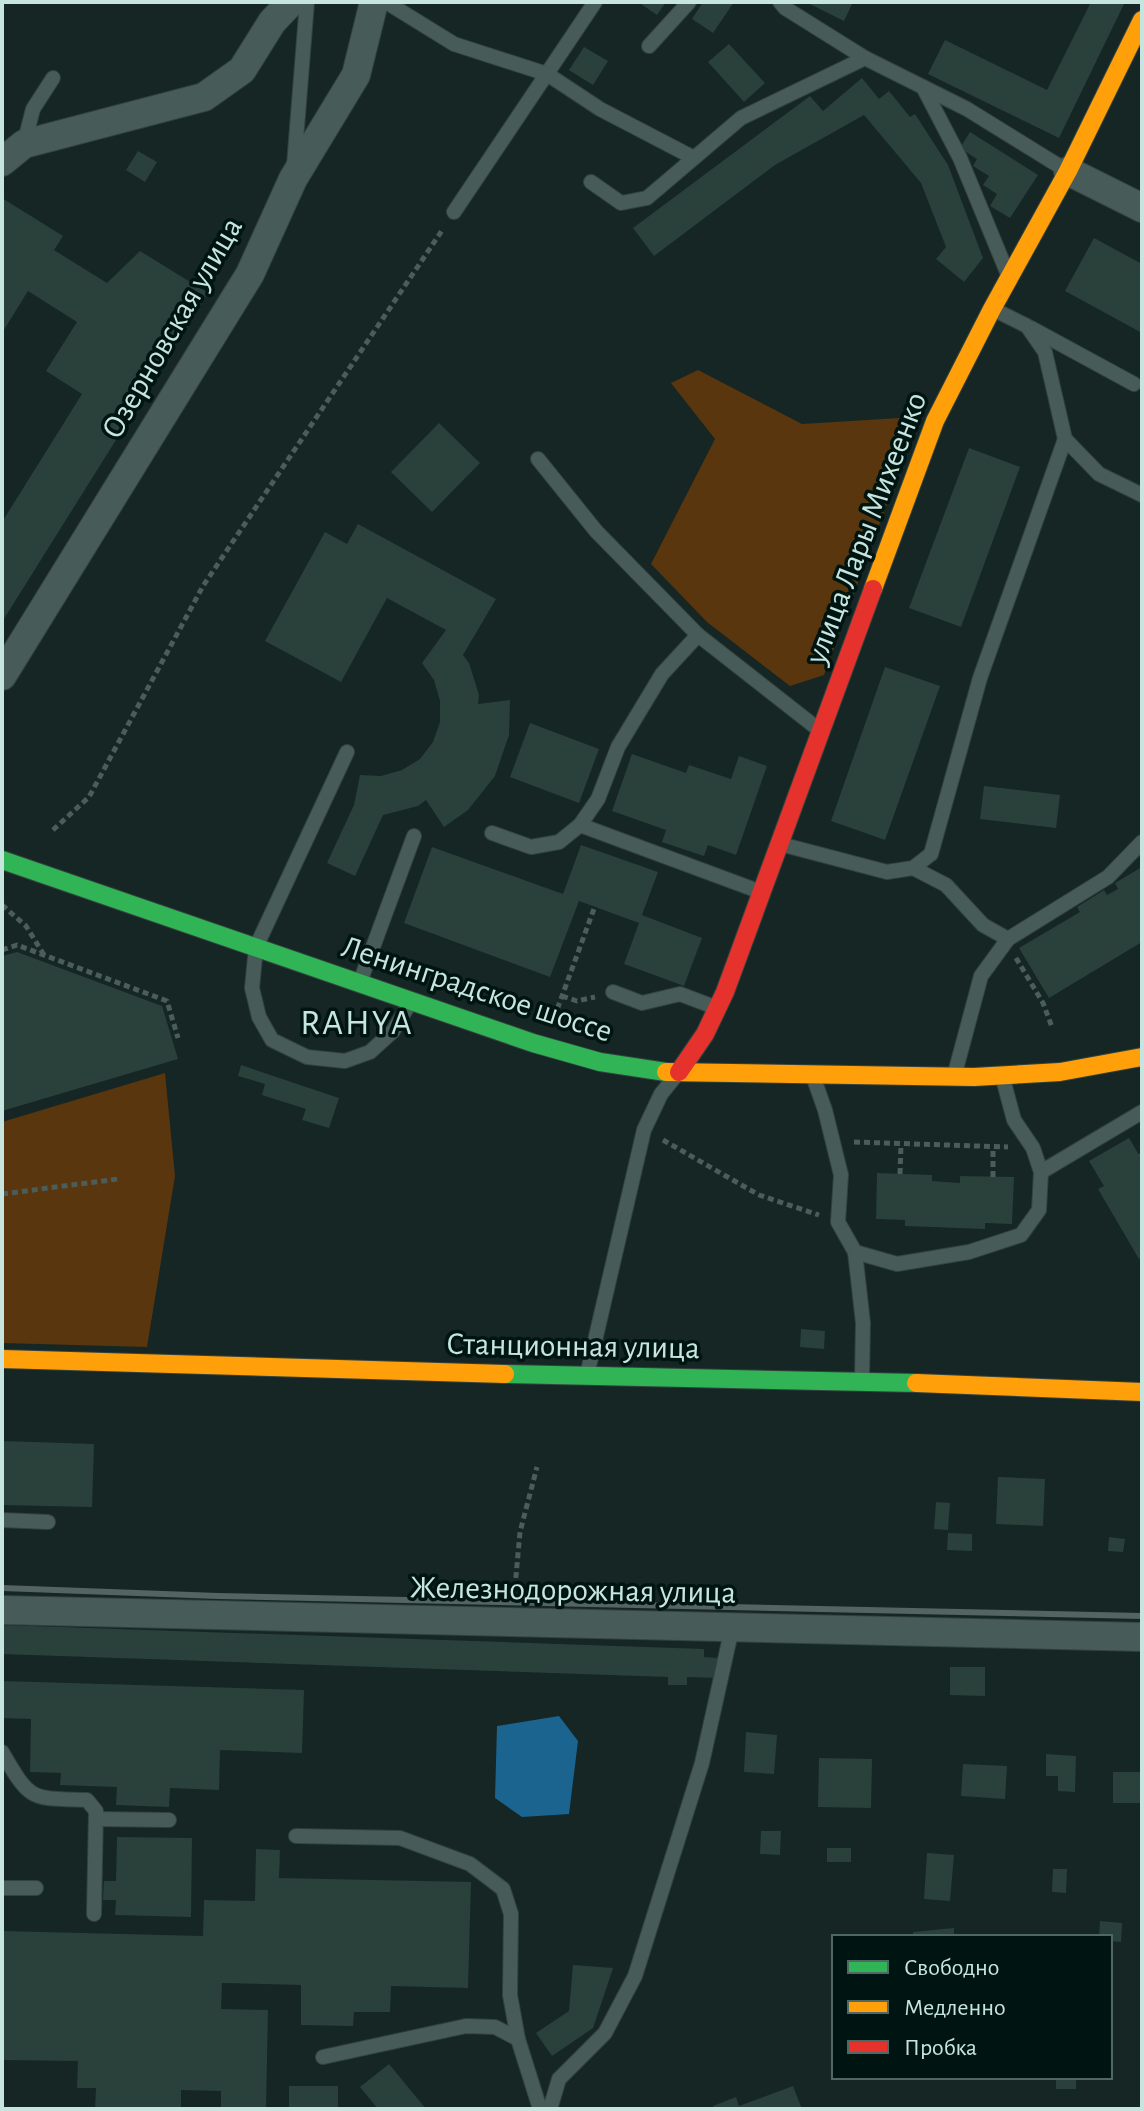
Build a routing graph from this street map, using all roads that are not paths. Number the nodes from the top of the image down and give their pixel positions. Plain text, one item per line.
1 (291, 2) edge
2 (307, 2) edge
3 (374, 2) edge
4 (386, 2) edge
5 (595, 2) edge
6 (689, 2) edge
7 (780, 2) edge
8 (1142, 20) edge
9 (649, 46) dead end
10 (865, 58) junction
11 (547, 74) junction
12 (53, 78) dead end
13 (923, 87) junction
14 (24, 144) junction
15 (694, 158) junction
16 (2, 162) edge
17 (1068, 171) junction
18 (293, 179) junction
19 (591, 182) dead end
20 (1142, 208) edge
21 (454, 212) road end
22 (1009, 278) junction
23 (992, 309) junction
24 (1027, 326) junction
25 (1134, 384) dead end
26 (1065, 439) junction
27 (538, 459) dead end
28 (1142, 495) edge
29 (698, 635) junction
30 (2, 676) edge
31 (821, 731) junction
32 (347, 752) dead end
33 (580, 825) junction
34 (492, 833) dead end
35 (414, 836) dead end
36 (1142, 842) edge
37 (780, 843) junction
38 (2, 860) edge
39 (913, 868) junction
40 (762, 892) junction
41 (1008, 939) junction
42 (256, 947) junction
43 (359, 984) junction
44 (613, 992) road end
45 (410, 1002) junction
46 (717, 1008) junction
47 (1142, 1057) edge
48 (679, 1072) junction
49 (813, 1074) junction
50 (1002, 1076) junction
51 (954, 1077) junction
52 (1142, 1112) edge
53 (1041, 1172) junction
54 (855, 1252) junction
55 (2, 1359) edge
56 (587, 1377) junction
57 (862, 1381) junction
58 (1142, 1392) edge
59 (2, 1520) edge
60 (48, 1522) dead end
61 (2, 1610) edge
62 (732, 1628) junction
63 (1142, 1637) edge
64 (2, 1752) edge
65 (96, 1819) junction
66 (169, 1820) dead end
67 (296, 1836) dead end
68 (2, 1888) edge
69 (36, 1888) dead end
70 (94, 1914) dead end
71 (518, 2039) junction
72 (323, 2057) dead end
73 (540, 2109) edge
74 (550, 2109) edge

1 - 14 street
2 - 18 lane
3 - 18 street, Озерновская улица
4 - 11 lane
5 - 11 lane
6 - 9 lane
7 - 10 lane
8 - 17 street, улица Лары Михеенко
10 - 13 lane
10 - 15 lane
11 - 15 lane
11 - 21 lane
12 - 14 lane
13 - 17 lane
13 - 22 lane
14 - 16 street
15 - 19 lane
17 - 20 street
17 - 22 street, улица Лары Михеенко
18 - 30 street, Озерновская улица
22 - 23 street, улица Лары Михеенко
23 - 24 lane
23 - 31 street, улица Лары Михеенко
24 - 25 lane
24 - 26 lane
26 - 28 lane
26 - 39 lane
27 - 29 lane
29 - 31 lane
29 - 33 lane
31 - 37 street, улица Лары Михеенко
32 - 42 lane
33 - 34 lane
33 - 40 lane
35 - 43 lane
36 - 41 lane
37 - 39 lane
37 - 40 street, улица Лары Михеенко
38 - 42 street, Ленинградское шоссе
39 - 41 lane
40 - 46 street, улица Лары Михеенко
41 - 51 lane
42 - 43 street, Ленинградское шоссе
42 - 45 lane
43 - 45 street, Ленинградское шоссе
44 - 46 lane
45 - 48 street, Ленинградское шоссе
46 - 48 street, улица Лары Михеенко
47 - 50 street, Ленинградское шоссе
48 - 49 street, Ленинградское шоссе
48 - 56 lane
49 - 51 street, Ленинградское шоссе
49 - 54 lane
50 - 51 street, Ленинградское шоссе
50 - 53 lane
52 - 53 lane
53 - 54 lane
54 - 57 lane
55 - 56 street, Станционная улица
56 - 57 street, Станционная улица
57 - 58 street, Станционная улица
59 - 60 lane
61 - 62 street, Железнодорожная улица
62 - 63 street, Железнодорожная улица
62 - 74 lane
64 - 65 lane
65 - 66 lane
65 - 70 lane
67 - 71 lane
68 - 69 lane
71 - 72 lane
71 - 73 lane

